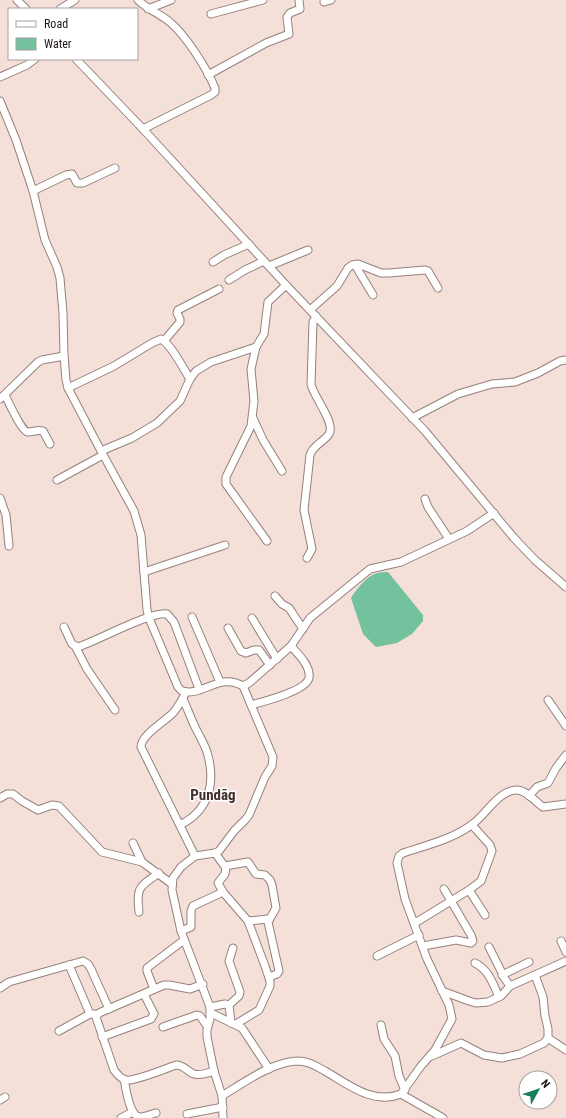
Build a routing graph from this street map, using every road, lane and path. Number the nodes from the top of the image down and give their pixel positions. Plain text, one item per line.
1 (17, 0) edge
2 (75, 0) edge
3 (138, 0) edge
4 (171, 0) edge
5 (263, 0) edge
6 (299, 0) edge
7 (236, 4) edge
8 (25, 8) edge
9 (62, 8) edge
10 (148, 9) junction
11 (211, 14) dead end
12 (34, 60) edge
13 (77, 60) edge
14 (219, 69) junction
15 (208, 75) junction
16 (0, 77) edge
17 (215, 90) junction
18 (0, 102) edge
19 (3, 116) edge
20 (143, 129) junction
21 (114, 168) dead end
22 (33, 191) junction
23 (249, 244) junction
24 (308, 250) dead end
25 (213, 262) dead end
26 (267, 264) junction
27 (355, 265) junction
28 (229, 280) dead end
29 (286, 285) junction
30 (438, 288) dead end
31 (218, 289) dead end
32 (373, 295) dead end
33 (310, 310) junction
34 (316, 316) junction
35 (164, 341) junction
36 (256, 347) junction
37 (64, 356) junction
38 (566, 360) edge
39 (190, 379) junction
40 (68, 388) junction
41 (3, 397) edge
42 (253, 418) junction
43 (412, 418) junction
44 (50, 444) dead end
45 (102, 453) junction
46 (282, 471) dead end
47 (57, 480) dead end
48 (0, 498) edge
49 (425, 500) dead end
50 (494, 513) junction
51 (449, 539) junction
52 (268, 541) dead end
53 (225, 545) dead end
54 (9, 546) dead end
55 (307, 558) dead end
56 (144, 572) junction
57 (566, 587) edge
58 (275, 596) dead end
59 (192, 617) dead end
60 (149, 618) junction
61 (252, 618) dead end
62 (64, 627) dead end
63 (228, 628) dead end
64 (303, 630) junction
65 (75, 646) junction
66 (292, 646) junction
67 (277, 659) junction
68 (270, 665) junction
69 (220, 682) junction
70 (242, 686) junction
71 (199, 689) junction
72 (185, 695) junction
73 (548, 700) dead end
74 (250, 706) junction
75 (115, 710) dead end
76 (566, 726) edge
77 (566, 755) edge
78 (529, 796) junction
79 (0, 798) edge
80 (566, 804) edge
81 (180, 825) junction
82 (472, 825) junction
83 (133, 843) dead end
84 (215, 853) junction
85 (195, 856) junction
86 (142, 862) junction
87 (225, 866) junction
88 (159, 873) junction
89 (172, 884) junction
90 (444, 888) dead end
91 (469, 890) junction
92 (223, 892) junction
93 (451, 901) junction
94 (139, 912) dead end
95 (485, 915) dead end
96 (268, 920) junction
97 (248, 921) junction
98 (415, 923) junction
99 (181, 931) junction
100 (419, 935) junction
101 (184, 940) junction
102 (561, 941) dead end
103 (423, 946) junction
104 (489, 947) dead end
105 (233, 948) dead end
106 (566, 952) edge
107 (377, 956) dead end
108 (566, 961) edge
109 (529, 962) dead end
110 (475, 963) dead end
111 (69, 965) junction
112 (502, 975) junction
113 (535, 975) junction
114 (269, 977) junction
115 (203, 984) junction
116 (510, 986) junction
117 (0, 988) edge
118 (154, 990) junction
119 (442, 991) junction
120 (144, 994) junction
121 (500, 997) junction
122 (229, 1004) junction
123 (109, 1009) junction
124 (211, 1010) junction
125 (93, 1015) junction
126 (234, 1024) junction
127 (381, 1025) dead end
128 (207, 1026) junction
129 (162, 1027) dead end
130 (59, 1031) dead end
131 (102, 1037) junction
132 (548, 1038) junction
133 (566, 1050) edge
134 (430, 1056) junction
135 (269, 1069) junction
136 (214, 1071) junction
137 (124, 1080) junction
138 (403, 1092) junction
139 (222, 1096) junction
140 (223, 1107) junction
141 (132, 1112) junction
142 (156, 1113) dead end
143 (187, 1114) dead end
144 (433, 1116) edge
145 (121, 1118) edge
146 (223, 1118) edge
147 (443, 1118) edge

1 - 8 street
2 - 9 street
3 - 10 street
4 - 10 street
5 - 7 street
6 - 14 street
7 - 11 street
10 - 15 street
12 - 16 street
13 - 20 street
14 - 15 street
14 - 17 street
15 - 17 street
17 - 20 street
18 - 19 street
19 - 22 street
20 - 23 street
21 - 22 street
22 - 37 street
23 - 25 street
23 - 26 street
24 - 26 street
26 - 28 street
26 - 29 street
27 - 30 street
27 - 32 street
27 - 33 street
29 - 33 street
29 - 36 street
31 - 35 street
33 - 34 street
34 - 43 street
34 - 55 street
35 - 39 street
35 - 40 street
36 - 39 street
36 - 42 street
37 - 40 street
37 - 41 street
38 - 43 street
39 - 45 street
40 - 45 street
41 - 44 street
42 - 46 street
42 - 52 street
43 - 50 street
45 - 47 street
45 - 56 street
48 - 54 street
49 - 51 street
50 - 51 street
50 - 57 street
51 - 64 street
53 - 56 street
56 - 60 street
58 - 64 street
59 - 69 street
60 - 65 street
60 - 71 street
60 - 72 street
61 - 67 street
62 - 65 street
63 - 68 street
64 - 66 street
65 - 75 street
66 - 67 street
66 - 74 street
67 - 68 street
68 - 70 street
69 - 70 street
69 - 71 street
70 - 74 street
71 - 72 street
72 - 81 street
72 - 81 street
73 - 76 street
74 - 84 street
77 - 78 street
78 - 80 street
78 - 82 street
79 - 86 street
81 - 85 street
82 - 91 street
82 - 98 street
83 - 86 street
84 - 85 street
84 - 87 street
85 - 89 street
86 - 88 street
87 - 92 street
87 - 96 street
88 - 89 street
88 - 94 street
89 - 99 street
90 - 93 street
91 - 93 street
91 - 95 street
92 - 97 street
92 - 99 street
93 - 98 street
93 - 103 street
96 - 97 street
96 - 114 street
97 - 114 street
98 - 100 street
99 - 101 street
100 - 103 street
100 - 107 street
101 - 115 street
101 - 118 street
102 - 106 street
103 - 119 street
104 - 112 street
105 - 122 street
108 - 113 street
109 - 112 street
110 - 121 street
111 - 117 street
111 - 123 street
111 - 125 street
112 - 116 street
113 - 116 street
113 - 132 street
114 - 126 street
115 - 118 street
115 - 124 street
116 - 121 street
118 - 120 street
119 - 121 street
119 - 134 street
120 - 123 street
120 - 131 street
122 - 124 street
122 - 126 street
123 - 125 street
124 - 126 street
124 - 128 street
125 - 130 street
125 - 131 street
126 - 135 street
127 - 138 street
128 - 129 street
128 - 136 street
131 - 137 street
132 - 133 street
132 - 134 street
134 - 138 street
135 - 138 street
135 - 139 street
136 - 137 street
136 - 139 street
137 - 141 street
138 - 144 street
139 - 140 street
140 - 143 street
140 - 146 street
141 - 142 street
141 - 145 street
144 - 147 street

